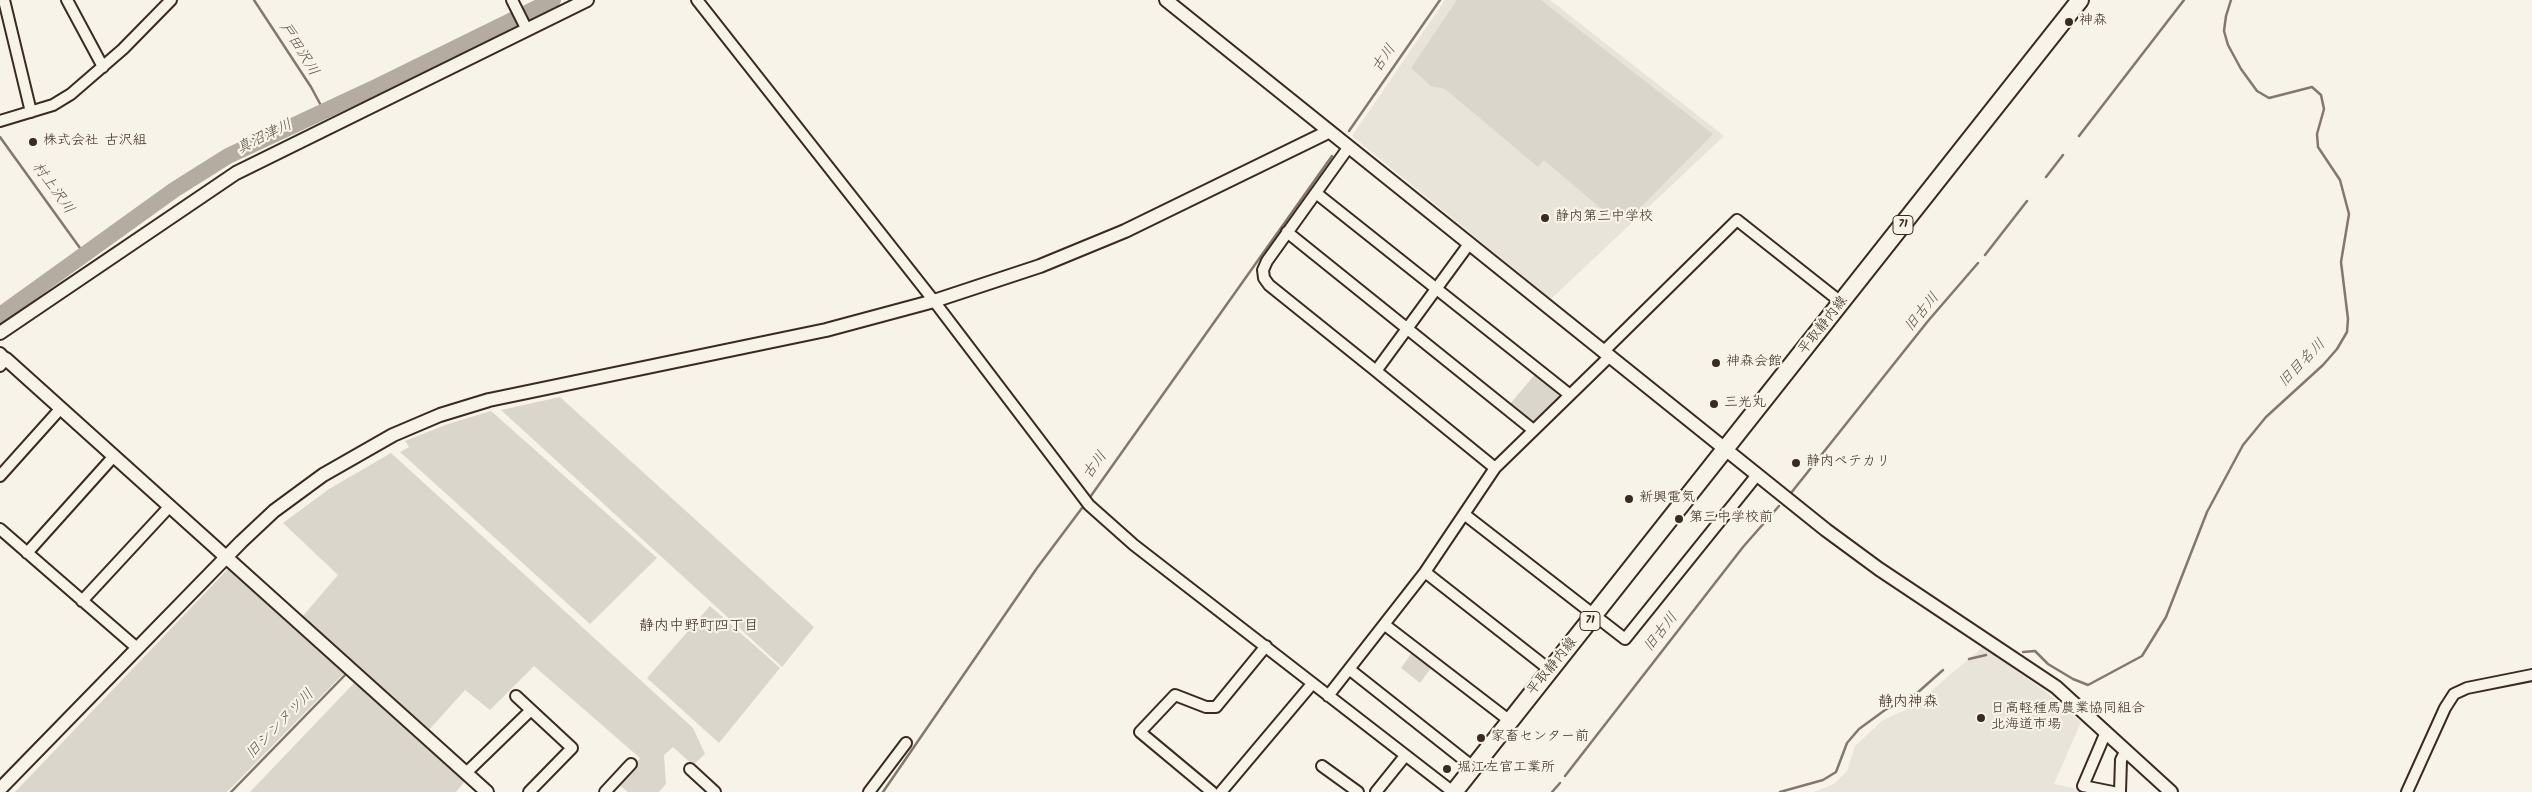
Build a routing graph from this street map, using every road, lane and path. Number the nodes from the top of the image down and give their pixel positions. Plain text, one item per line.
1 (4, 0) edge
2 (67, 0) edge
3 (171, 0) edge
4 (587, 0) edge
5 (698, 0) edge
6 (1166, 0) edge
7 (2080, 0) edge
8 (514, 4) edge
9 (525, 26) junction
10 (103, 67) junction
11 (31, 112) junction
12 (0, 120) edge
13 (1328, 132) junction
14 (1348, 148) junction
15 (1316, 192) junction
16 (1288, 232) junction
17 (1469, 244) junction
18 (1437, 289) junction
19 (934, 301) junction
20 (1842, 303) junction
21 (1407, 330) junction
22 (0, 333) edge
23 (1606, 355) junction
24 (2, 359) edge
25 (1376, 370) junction
26 (1570, 395) junction
27 (61, 408) junction
28 (1532, 430) junction
29 (1726, 450) junction
30 (114, 456) junction
31 (1495, 468) junction
32 (1757, 475) junction
33 (0, 476) edge
34 (170, 506) junction
35 (1464, 514) junction
36 (0, 529) edge
37 (27, 553) junction
38 (226, 556) junction
39 (1425, 572) junction
40 (82, 601) junction
41 (1594, 616) junction
42 (1384, 625) junction
43 (1266, 646) junction
44 (137, 648) junction
45 (1349, 670) junction
46 (1550, 670) junction
47 (2532, 675) edge
48 (1312, 684) junction
49 (516, 696) dead end
50 (1328, 696) junction
51 (531, 710) junction
52 (1510, 721) junction
53 (2106, 732) junction
54 (906, 743) dead end
55 (2126, 750) junction
56 (1405, 756) junction
57 (630, 764) dead end
58 (1322, 766) dead end
59 (1473, 767) junction
60 (690, 769) dead end
61 (466, 773) junction
62 (0, 789) edge
63 (487, 792) edge
64 (529, 792) edge
65 (605, 792) edge
66 (715, 792) edge
67 (869, 792) edge
68 (1212, 792) edge
69 (1221, 792) edge
70 (1358, 792) edge
71 (1376, 792) edge
72 (1453, 792) edge
73 (2113, 792) edge
74 (2120, 792) edge
75 (2171, 792) edge
76 (2407, 792) edge

1 - 11 street
2 - 10 street
3 - 10 street
4 - 9 street
5 - 19 street
6 - 13 street
7 - 20 main road, 平取静内線 / 71
8 - 9 street
9 - 22 street
10 - 11 street
11 - 12 street
13 - 14 street
13 - 19 street
14 - 15 street
14 - 17 street
15 - 16 street
15 - 18 street
16 - 21 street
16 - 25 street
17 - 18 street
17 - 23 street
18 - 21 street
18 - 26 street
19 - 38 street
19 - 43 street
20 - 23 street
20 - 29 main road, 平取静内線 / 71
21 - 25 street
21 - 28 street
23 - 26 street
23 - 29 street
24 - 27 street
25 - 31 street
26 - 28 street
27 - 30 street
27 - 33 street
28 - 31 street
29 - 32 street
29 - 41 main road, 平取静内線 / 71
30 - 34 street
30 - 37 street
31 - 35 street
32 - 41 street
32 - 53 street
34 - 38 street
34 - 40 street
35 - 39 street
35 - 41 street
36 - 37 street
37 - 40 street
38 - 44 street
38 - 61 street
39 - 42 street
39 - 46 street
40 - 44 street
41 - 46 main road, 平取静内線 / 71
42 - 45 street
42 - 52 street
43 - 48 street
43 - 68 street
44 - 62 street
45 - 50 street
45 - 59 street
46 - 52 main road, 平取静内線 / 71
47 - 76 street
48 - 50 street
48 - 69 street
49 - 51 street
50 - 56 street
51 - 61 street
51 - 64 street
52 - 59 main road, 平取静内線 / 71
53 - 55 street
53 - 73 street
54 - 67 street
55 - 74 street
55 - 75 street
56 - 71 street
56 - 72 street
57 - 65 street
58 - 70 street
59 - 72 main road, 平取静内線 / 71
60 - 66 street
61 - 63 street

